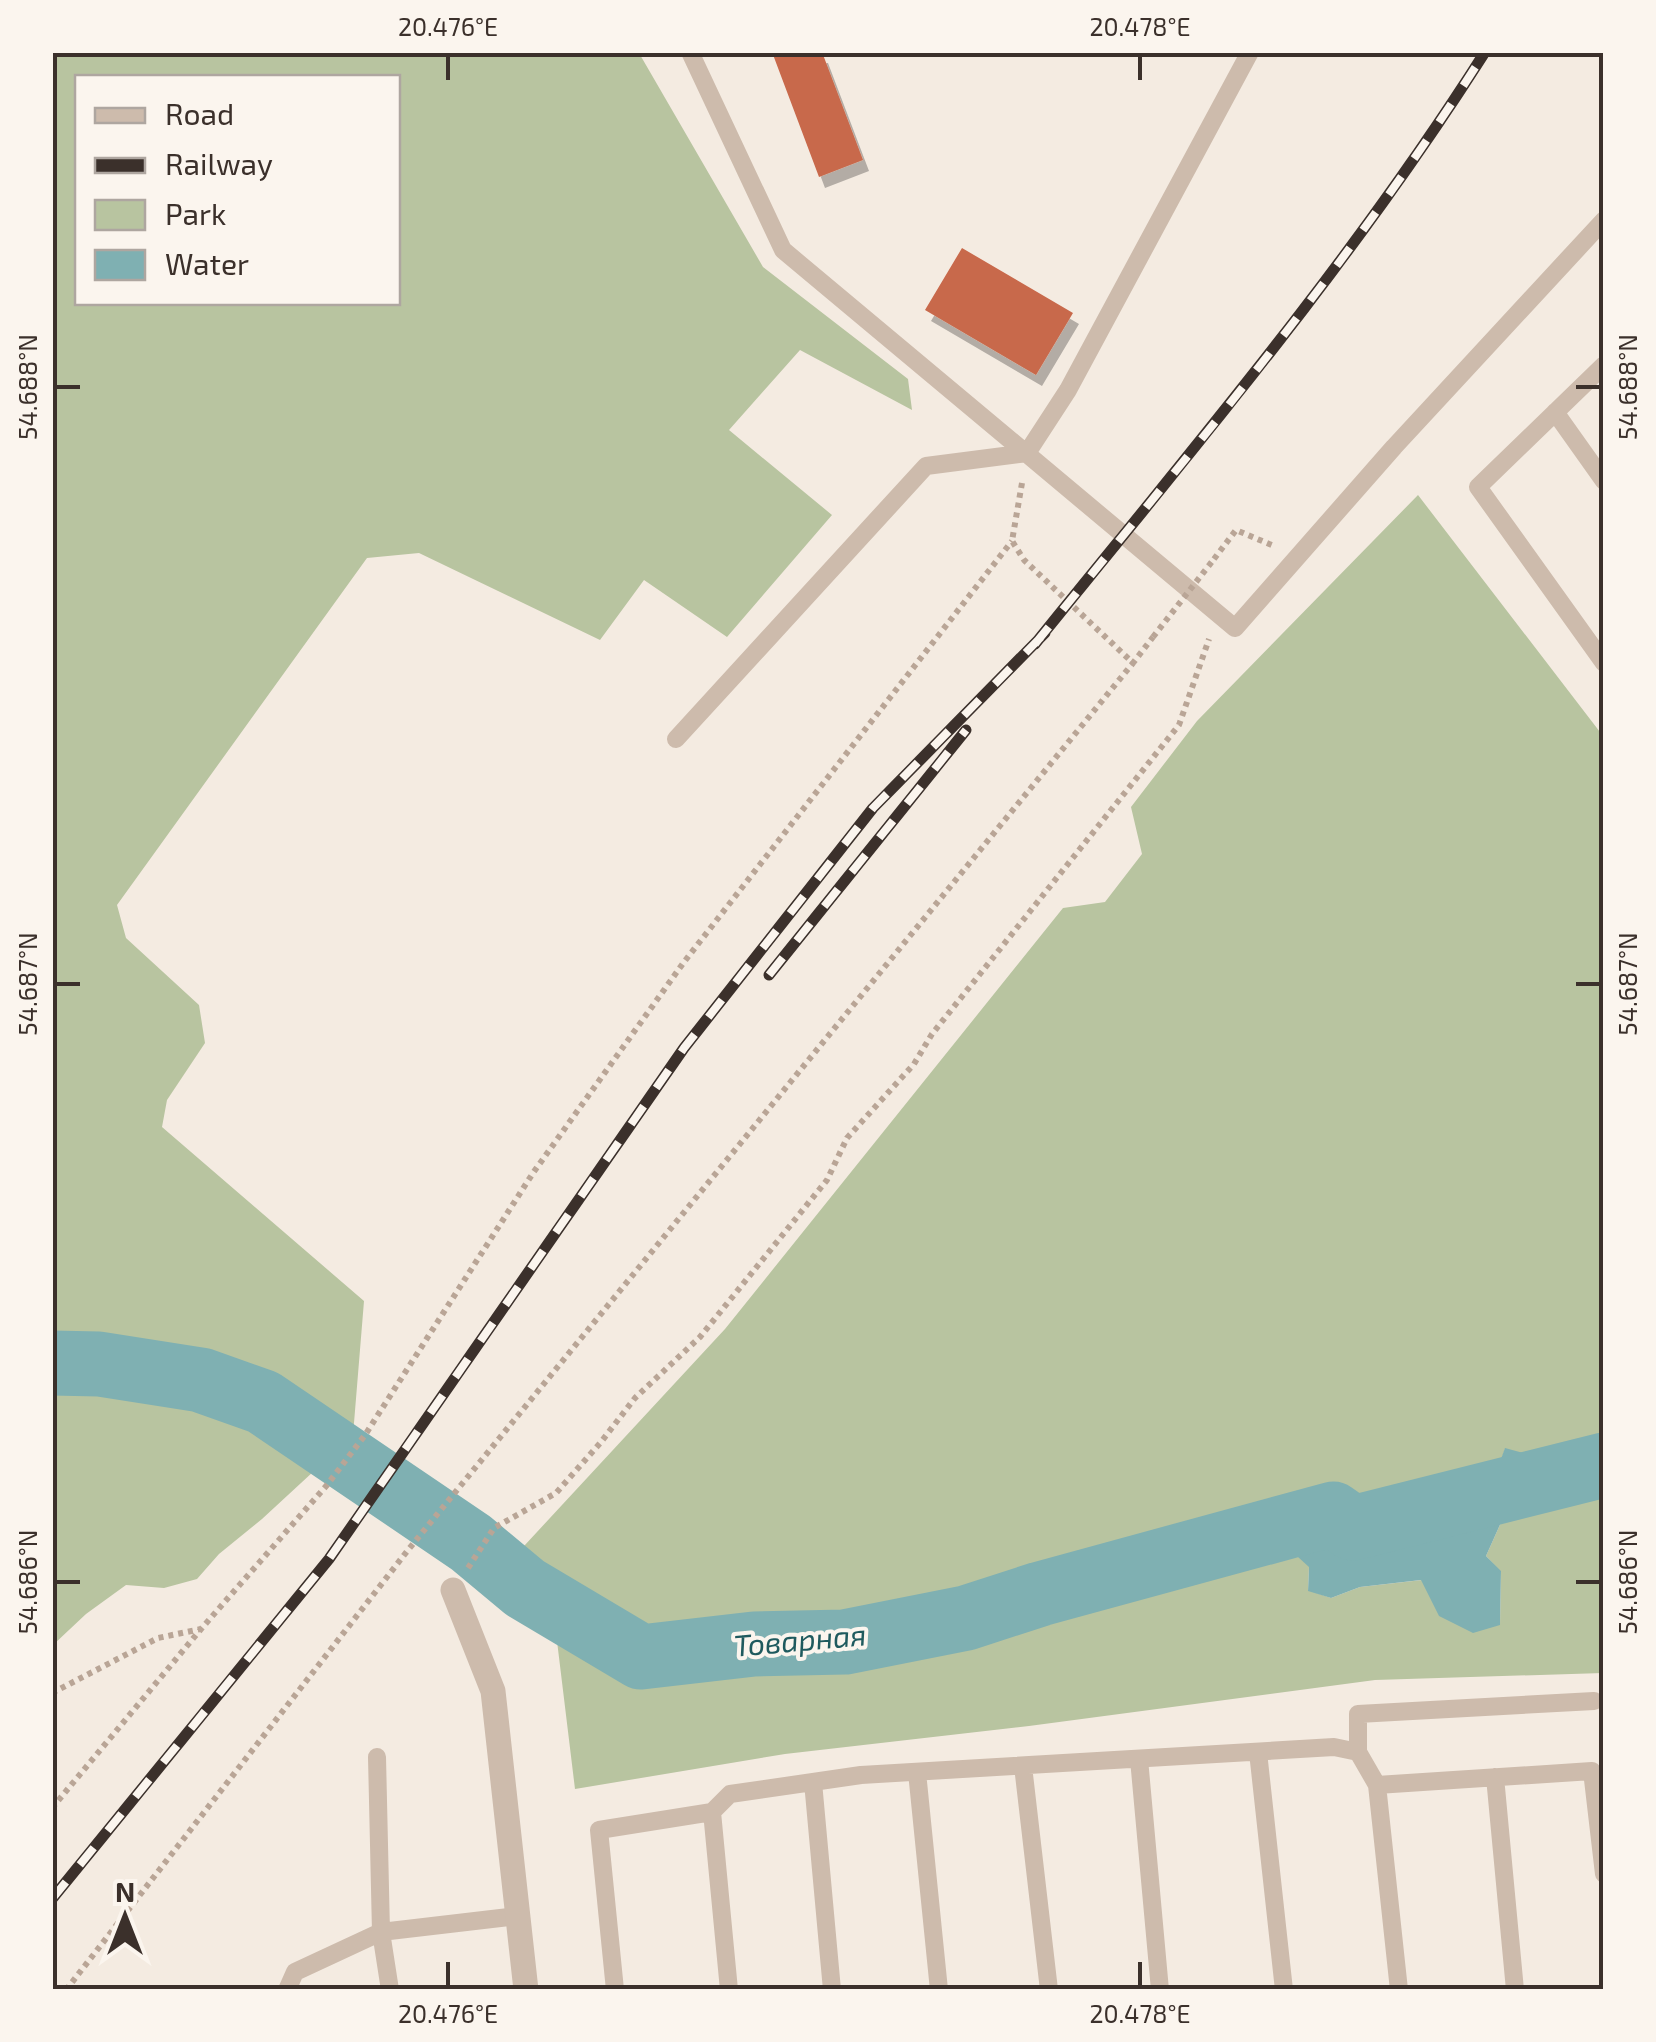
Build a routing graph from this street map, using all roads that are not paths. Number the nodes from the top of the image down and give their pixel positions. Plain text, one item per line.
1 (690, 52) edge
2 (1250, 52) edge
3 (1604, 220) edge
4 (1604, 364) edge
5 (1555, 412) junction
6 (1028, 453) junction
7 (1604, 481) edge
8 (1604, 663) edge
9 (676, 740) dead end
10 (460, 1580) road end
11 (1594, 1701) dead end
12 (1258, 1752) junction
13 (1358, 1752) junction
14 (377, 1757) dead end
15 (1138, 1759) junction
16 (1022, 1766) junction
17 (917, 1772) junction
18 (1495, 1778) junction
19 (812, 1782) junction
20 (1377, 1785) junction
21 (712, 1812) junction
22 (1604, 1874) edge
23 (518, 1916) junction
24 (381, 1932) junction
25 (288, 1990) edge
26 (390, 1990) edge
27 (526, 1990) edge
28 (615, 1990) edge
29 (729, 1990) edge
30 (832, 1990) edge
31 (939, 1990) edge
32 (1048, 1990) edge
33 (1160, 1990) edge
34 (1284, 1990) edge
35 (1399, 1990) edge
36 (1515, 1990) edge

1 - 6 lane
2 - 6 lane
3 - 6 lane
4 - 5 lane
5 - 7 lane
5 - 8 lane
6 - 9 lane
10 - 23 street
11 - 13 lane
12 - 13 lane
12 - 15 lane
12 - 34 lane
13 - 20 lane
14 - 24 lane
15 - 16 lane
15 - 33 lane
16 - 17 lane
16 - 32 lane
17 - 19 lane
17 - 31 lane
18 - 20 lane
18 - 22 lane
18 - 36 lane
19 - 21 lane
19 - 30 lane
20 - 35 lane
21 - 28 lane
21 - 29 lane
23 - 24 lane
23 - 27 street
24 - 25 lane
24 - 26 lane

